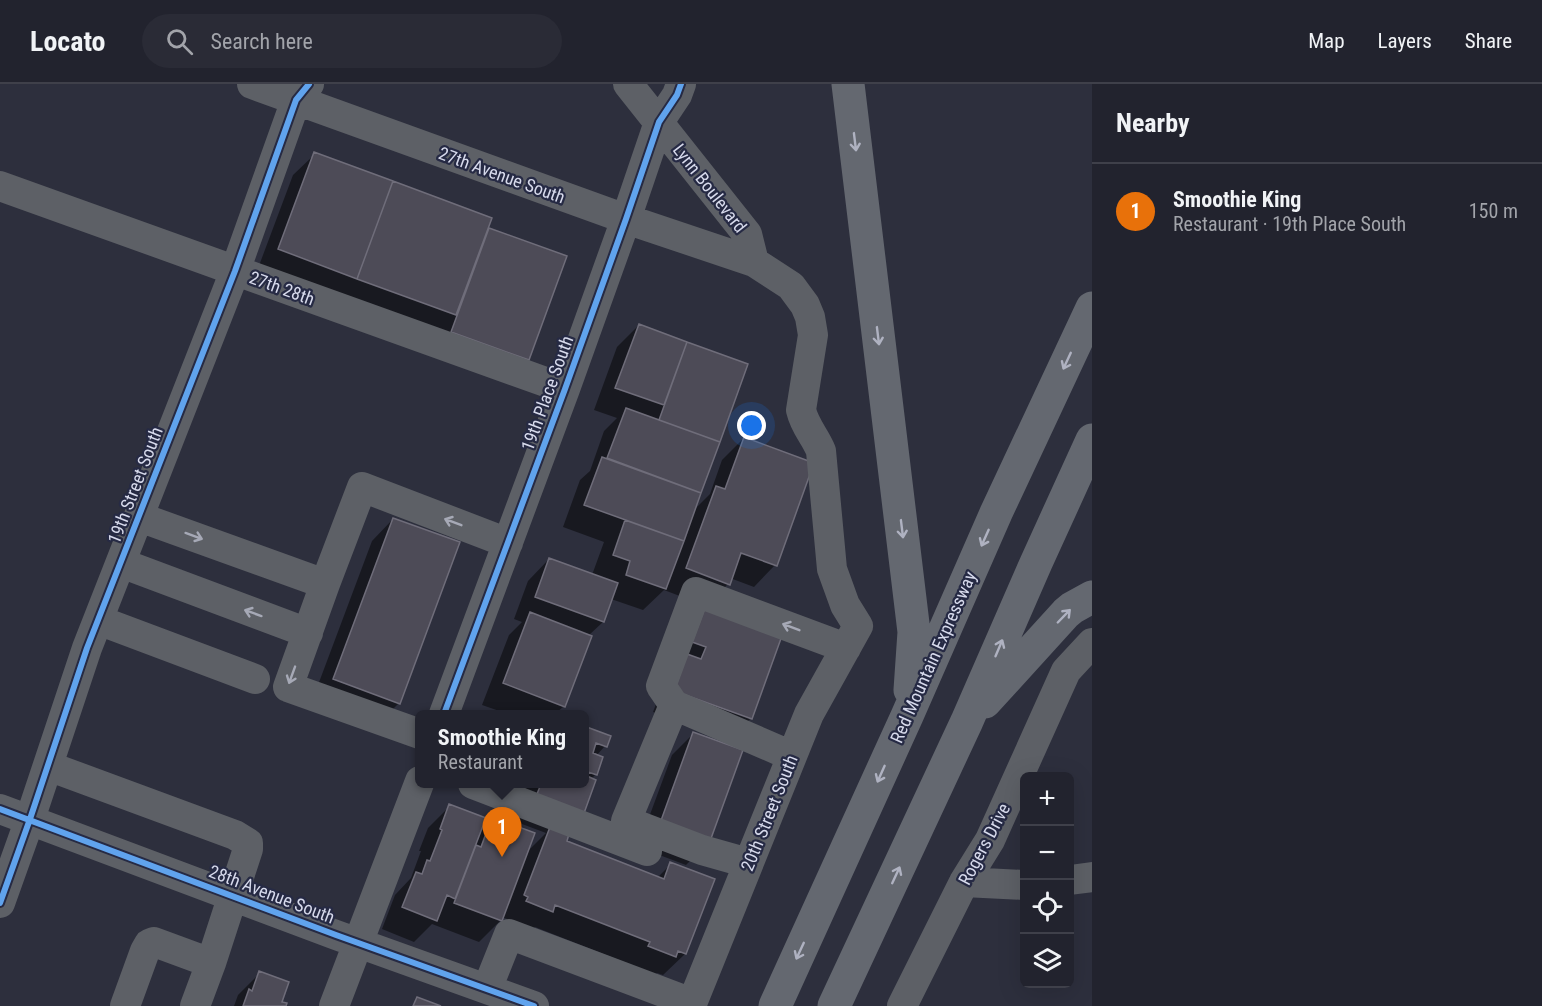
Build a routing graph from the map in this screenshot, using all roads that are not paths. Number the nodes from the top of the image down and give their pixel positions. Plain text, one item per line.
1 (252, 84) edge
2 (628, 84) edge
3 (681, 84) edge
4 (848, 84) edge
5 (303, 92) edge
6 (659, 122) junction
7 (0, 186) edge
8 (626, 219) junction
9 (754, 262) junction
10 (235, 270) junction
11 (1092, 308) edge
12 (565, 389) junction
13 (1092, 440) edge
14 (139, 517) junction
15 (507, 543) junction
16 (121, 564) junction
17 (325, 584) junction
18 (1092, 597) edge
19 (98, 620) junction
20 (308, 633) junction
21 (852, 637) junction
22 (1089, 651) edge
23 (255, 679) dead end
24 (674, 705) junction
25 (445, 710) edge
26 (908, 716) junction
27 (968, 721) junction
28 (415, 732) edge
29 (792, 756) junction
30 (48, 766) junction
31 (417, 788) edge
32 (486, 788) edge
33 (0, 809) edge
34 (30, 819) junction
35 (647, 851) dead end
36 (748, 863) junction
37 (1092, 877) edge
38 (1074, 879) edge
39 (964, 882) junction
40 (1020, 885) edge
41 (233, 896) junction
42 (0, 903) edge
43 (358, 942) junction
44 (211, 963) junction
45 (487, 989) junction
46 (691, 1004) edge
47 (125, 1006) edge
48 (195, 1006) edge
49 (334, 1006) edge
50 (534, 1006) edge
51 (775, 1006) edge
52 (834, 1006) edge
53 (902, 1006) edge

1 - 5 street, 27th Avenue South
2 - 6 street, Lynn Boulevard
3 - 6 street, 19th Place South
4 -> 26 highway
5 - 8 street, 27th Avenue South
5 - 10 street, 19th Street South
6 - 8 street, 19th Place South
6 - 9 street, Lynn Boulevard
7 - 10 street, 27th 28th
8 - 9 street, 27th Avenue South
8 - 12 street, 19th Place South
9 - 21 street
10 - 12 street, 27th 28th
10 - 14 street, 19th Street South
11 -> 26 highway, Red Mountain Expressway
12 - 15 street, 19th Place South
27 -> 13 highway
14 - 16 street, 19th Street South
14 -> 17 street
15 -> 17 street
15 - 25 street, 19th Place South
16 - 19 street, 19th Street South
20 -> 16 street
17 - 20 street
27 -> 18 highway
19 - 23 street
19 - 30 street, 19th Street South
20 -> 28 street
21 -> 24 street
21 - 29 street, 20th Street South
22 - 39 street, Rogers Drive
24 - 29 street
24 - 36 street
26 -> 51 highway, Red Mountain Expressway
52 -> 27 highway
29 - 36 street, 20th Street South
30 - 34 street, 19th Street South
30 - 41 street
31 - 43 street
32 - 35 street
33 - 34 street, 28th Avenue South
34 - 41 street, 28th Avenue South
34 - 42 street, 19th Street South
36 - 46 street, 20th Street South
37 - 38 street
39 - 40 street
39 - 53 street, Rogers Drive
41 - 43 street, 28th Avenue South
41 - 44 street
43 - 45 street, 28th Avenue South
43 - 49 street
44 - 47 street
44 - 48 street
45 - 46 street
45 - 50 street, 28th Avenue South

